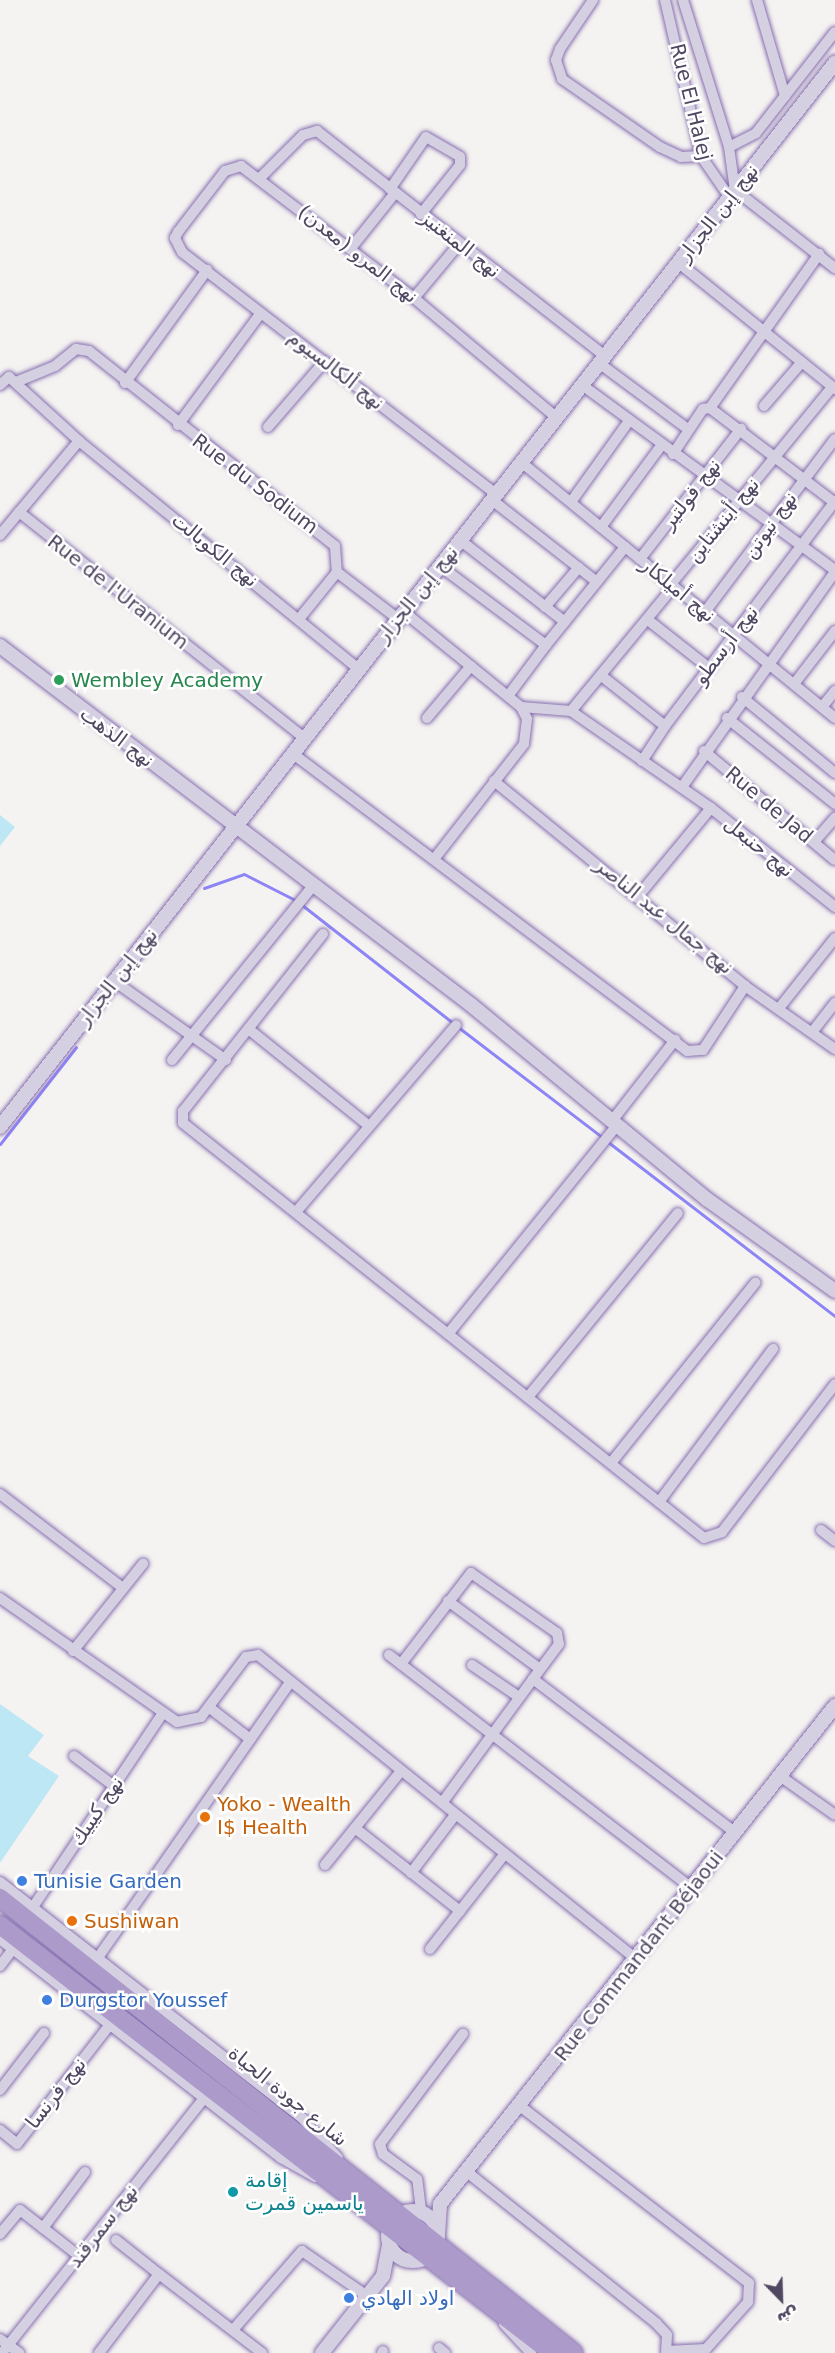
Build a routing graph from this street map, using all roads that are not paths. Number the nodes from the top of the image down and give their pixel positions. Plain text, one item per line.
1 (593, 0) edge
2 (665, 0) edge
3 (683, 0) edge
4 (757, 0) edge
5 (835, 32) edge
6 (833, 70) edge
7 (785, 96) junction
8 (729, 147) junction
9 (701, 156) junction
10 (261, 177) junction
11 (392, 191) junction
12 (732, 194) junction
13 (421, 214) junction
14 (459, 244) junction
15 (177, 246) joint
16 (351, 248) junction
17 (819, 254) junction
18 (679, 263) junction
19 (835, 268) edge
20 (207, 270) junction
21 (414, 298) junction
22 (261, 313) junction
23 (762, 329) junction
24 (602, 359) junction
25 (325, 361) junction
26 (802, 362) junction
27 (16, 382) junction
28 (125, 383) junction
29 (0, 385) edge
30 (582, 385) junction
31 (834, 388) edge
32 (764, 406) dead end
33 (710, 408) junction
34 (556, 417) junction
35 (629, 422) junction
36 (178, 425) junction
37 (268, 427) dead end
38 (688, 429) junction
39 (741, 429) junction
40 (835, 439) edge
41 (75, 444) junction
42 (661, 447) junction
43 (672, 454) junction
44 (775, 455) junction
45 (521, 462) junction
46 (705, 477) junction
47 (804, 478) junction
48 (494, 497) junction
49 (740, 501) junction
50 (571, 502) junction
51 (835, 502) edge
52 (19, 512) junction
53 (772, 524) junction
54 (601, 527) junction
55 (0, 535) edge
56 (460, 540) junction
57 (625, 546) junction
58 (803, 546) junction
59 (640, 559) junction
60 (440, 566) junction
61 (579, 567) junction
62 (835, 571) edge
63 (338, 572) junction
64 (597, 582) junction
65 (673, 585) junction
66 (545, 607) junction
67 (705, 612) junction
68 (401, 615) junction
69 (299, 619) junction
70 (648, 620) junction
71 (565, 622) junction
72 (835, 631) edge
73 (734, 635) junction
74 (546, 645) junction
75 (0, 646) edge
76 (767, 662) junction
77 (471, 666) junction
78 (709, 668) junction
79 (357, 669) junction
80 (603, 677) junction
81 (794, 684) junction
82 (835, 691) edge
83 (508, 696) junction
84 (742, 697) junction
85 (521, 707) junction
86 (822, 707) junction
87 (571, 711) junction
88 (427, 718) dead end
89 (727, 718) junction
90 (835, 718) edge
91 (665, 726) junction
92 (303, 738) junction
93 (704, 751) junction
94 (292, 753) junction
95 (642, 761) junction
96 (835, 772) edge
97 (494, 781) junction
98 (682, 788) junction
99 (835, 804) edge
100 (711, 808) junction
101 (835, 818) edge
102 (234, 827) junction
103 (814, 842) junction
104 (435, 858) junction
105 (835, 860) edge
106 (313, 886) junction
107 (639, 895) junction
108 (835, 907) edge
109 (323, 934) dead end
110 (835, 938) edge
111 (114, 981) junction
112 (745, 986) junction
113 (835, 1004) edge
114 (780, 1007) junction
115 (456, 1025) dead end
116 (250, 1031) junction
117 (813, 1031) junction
118 (191, 1036) junction
119 (675, 1040) junction
120 (835, 1048) edge
121 (172, 1060) dead end
122 (226, 1060) junction
123 (615, 1123) junction
124 (369, 1126) junction
125 (0, 1127) edge
126 (296, 1212) junction
127 (678, 1214) dead end
128 (755, 1283) dead end
129 (835, 1291) edge
130 (448, 1334) junction
131 (773, 1349) dead end
132 (835, 1384) edge
133 (528, 1397) junction
134 (611, 1463) junction
135 (0, 1494) edge
136 (659, 1502) junction
137 (821, 1530) dead end
138 (835, 1541) edge
139 (143, 1564) dead end
140 (123, 1588) junction
141 (0, 1598) edge
142 (448, 1601) junction
143 (73, 1651) junction
144 (389, 1655) dead end
145 (401, 1665) junction
146 (472, 1665) dead end
147 (540, 1668) junction
148 (533, 1679) junction
149 (290, 1682) junction
150 (519, 1697) junction
151 (835, 1706) edge
152 (210, 1708) junction
153 (162, 1714) junction
154 (492, 1736) junction
155 (250, 1739) junction
156 (74, 1756) dead end
157 (401, 1771) junction
158 (780, 1776) junction
159 (114, 1786) junction
160 (442, 1803) junction
161 (455, 1815) junction
162 (835, 1815) edge
163 (355, 1828) junction
164 (736, 1833) junction
165 (504, 1855) junction
166 (325, 1865) dead end
167 (411, 1873) junction
168 (0, 1882) edge
169 (692, 1888) junction
170 (0, 1898) edge
171 (33, 1907) junction
172 (460, 1911) junction
173 (0, 1925) edge
174 (0, 1939) edge
175 (13, 1949) junction
176 (430, 1949) dead end
177 (97, 1959) junction
178 (637, 1960) junction
179 (0, 1966) edge
180 (109, 2026) junction
181 (44, 2033) dead end
182 (463, 2034) dead end
183 (0, 2090) edge
184 (204, 2098) junction
185 (520, 2106) junction
186 (0, 2130) edge
187 (85, 2172) dead end
188 (466, 2172) junction
189 (348, 2173) junction
190 (333, 2184) junction
191 (440, 2204) junction
192 (402, 2221) junction
193 (43, 2228) junction
194 (0, 2234) edge
195 (116, 2240) dead end
196 (429, 2249) junction
197 (79, 2256) junction
198 (159, 2274) junction
199 (383, 2276) junction
200 (478, 2295) junction
201 (367, 2296) junction
202 (233, 2330) junction
203 (3, 2346) edge
204 (666, 2352) edge
205 (19, 2353) edge
206 (99, 2353) edge
207 (262, 2353) edge
208 (322, 2353) edge
209 (531, 2353) edge
210 (552, 2353) edge
211 (574, 2353) edge

1 - 9 street
2 - 9 street, Rue El Halej
3 - 8 street, Rue El Halej
4 - 7 street
5 - 7 street
6 - 12 street, نهج إبن الجزار
7 - 8 street
8 - 12 street, Rue El Halej
9 - 12 street, Rue El Halej
10 - 11 street, نهج المنغنيز
10 - 15 street, نهج المرو (معدن)
10 - 16 street, نهج المرو (معدن)
11 - 13 street, نهج المنغنيز
11 - 13 street
11 - 16 street
12 - 17 street
12 - 18 street, نهج إبن الجزار
13 - 14 street, نهج المنغنيز
14 - 21 street
14 - 24 street, نهج المنغنيز
15 - 20 street, نهج ألكالسيوم
16 - 21 street, نهج المرو (معدن)
17 - 19 street
17 - 23 street
18 - 23 street
18 - 24 street, نهج إبن الجزار
20 - 22 street, نهج ألكالسيوم
20 - 28 street
21 - 34 street, نهج المرو (معدن)
22 - 25 street, نهج ألكالسيوم
22 - 36 street
23 - 26 street
23 - 33 street
24 - 30 street, نهج إبن الجزار
24 - 38 street, نهج المنغنيز
25 - 37 street
25 - 48 street, نهج ألكالسيوم
26 - 31 street
26 - 32 street
27 - 28 street, Rue du Sodium
27 - 29 street
27 - 41 street, نهج الكوبالت
28 - 36 street, Rue du Sodium
30 - 34 street, نهج إبن الجزار
30 - 35 street
31 - 44 street, نهج أينشتاين
33 - 38 street
33 - 39 street
34 - 45 street, نهج إبن الجزار
35 - 42 street
35 - 50 street
36 - 63 street, Rue du Sodium
38 - 43 street
39 - 44 street
39 - 46 street, نهج فولتير
40 - 47 street, نهج نيوتن
41 - 52 street
41 - 69 street, نهج الكوبالت
42 - 43 street
42 - 54 street
43 - 46 street
44 - 47 street
44 - 49 street, نهج أينشتاين
45 - 48 street, نهج إبن الجزار
45 - 50 street, نهج أميلكار
46 - 49 street
46 - 59 street, نهج فولتير
47 - 51 street
47 - 53 street, نهج نيوتن
48 - 56 street, نهج إبن الجزار
48 - 61 street, نهج ألكالسيوم
49 - 53 street
49 - 65 street, نهج أينشتاين
50 - 54 street, نهج أميلكار
51 - 58 street, نهج أرسطو
52 - 55 street
52 - 92 street, Rue de l'Uranium
53 - 58 street
53 - 67 street, نهج نيوتن
54 - 57 street, نهج أميلكار
56 - 60 street, نهج إبن الجزار
56 - 66 street
57 - 59 street, نهج أميلكار
57 - 64 street
58 - 62 street
58 - 73 street, نهج أرسطو
59 - 65 street, نهج أميلكار
60 - 68 street, نهج إبن الجزار
60 - 74 street
61 - 64 street, نهج ألكالسيوم
61 - 66 street
62 - 76 street
63 - 68 street
63 - 69 street
64 - 71 street
65 - 67 street, نهج أميلكار
65 - 70 street, نهج أينشتاين
66 - 71 street
67 - 73 street, نهج أميلكار
68 - 77 street
68 - 79 street, نهج إبن الجزار
69 - 79 street, نهج الكوبالت
70 - 78 street
70 - 80 street, نهج أينشتاين
71 - 74 street
72 - 81 street
73 - 76 street, نهج أميلكار
73 - 78 street, نهج أرسطو
74 - 83 street
75 - 102 street, نهج الذهب
76 - 81 street, نهج أميلكار
76 - 84 street
77 - 83 street
77 - 88 street
78 - 91 street, نهج أرسطو
79 - 92 street, نهج إبن الجزار
80 - 87 street, نهج أينشتاين
80 - 91 street
81 - 86 street, نهج أميلكار
82 - 86 street
83 - 85 street
84 - 89 street
84 - 96 street
85 - 87 street
85 - 97 street
86 - 90 street, نهج أميلكار
87 - 95 street, نهج حنبعل
89 - 93 street
89 - 99 street
91 - 95 street, نهج أرسطو
92 - 94 street, نهج إبن الجزار
93 - 98 street
93 - 103 street, Rue de Jad
94 - 102 street, نهج إبن الجزار
94 - 104 street
95 - 98 street, نهج حنبعل
97 - 104 street
97 - 107 street, نهج جمال عبد الناصر
98 - 100 street, نهج حنبعل
100 - 107 street
100 - 108 street, نهج حنبعل
101 - 103 street
102 - 106 street, نهج الذهب
102 - 111 street, نهج إبن الجزار
103 - 105 street, Rue de Jad
104 - 119 street
106 - 118 street
106 - 123 street, نهج الذهب
107 - 112 street, نهج جمال عبد الناصر
109 - 116 street
110 - 114 street
111 - 118 street
111 - 125 street, نهج إبن الجزار
112 - 114 street, نهج جمال عبد الناصر
112 - 119 street
113 - 117 street
114 - 117 street, نهج جمال عبد الناصر
115 - 124 street
116 - 122 street
116 - 124 street
117 - 120 street, نهج جمال عبد الناصر
118 - 121 street
118 - 122 street
119 - 123 street
122 - 126 street
123 - 129 street, نهج الذهب
123 - 130 street
124 - 126 street
126 - 130 street
127 - 133 street
128 - 134 street
130 - 133 street
131 - 136 street
132 - 136 street
133 - 134 street
134 - 136 street
135 - 140 street
137 - 138 street
139 - 140 street
140 - 143 street
141 - 143 street
142 - 145 street
142 - 147 street
142 - 147 street
143 - 153 street
144 - 145 street
145 - 154 street
146 - 150 street
147 - 148 street
148 - 150 street
148 - 164 street
149 - 152 street
149 - 155 street
149 - 157 street
150 - 154 street
151 - 158 street, Rue Commandant Béjaoui
152 - 153 street
152 - 155 street
153 - 159 street, نهج كيبيك
154 - 160 street
154 - 169 street
155 - 177 street
156 - 159 street
157 - 160 street
157 - 163 street
158 - 162 street
158 - 164 street, Rue Commandant Béjaoui
159 - 171 street, نهج كيبيك
160 - 161 street
161 - 165 street
161 - 167 street
163 - 166 street
163 - 167 street
164 - 169 street, Rue Commandant Béjaoui
165 - 172 street
165 - 178 street
167 - 172 street
168 - 171 street
169 - 178 street, Rue Commandant Béjaoui
170 - 189 highway, شارع جودة الحياة
171 - 177 street
172 - 176 street
173 - 190 highway, شارع جودة الحياة
174 - 175 street
175 - 179 street
175 - 180 street
177 - 189 street
178 - 185 street, Rue Commandant Béjaoui
180 - 184 street
180 - 186 street, نهج فرنسا
181 - 183 street
182 - 192 street
184 - 190 street
184 - 197 street, نهج سمرقند
185 - 188 street, Rue Commandant Béjaoui
185 - 204 street
187 - 193 street
188 - 191 street, Rue Commandant Béjaoui
188 - 204 street
189 - 192 highway, شارع جودة الحياة
190 - 192 highway, شارع جودة الحياة
191 - 192 street
191 - 196 street
192 - 196 highway, شارع جودة الحياة
192 - 196 street
192 - 199 street
193 - 194 street
193 - 197 street
195 - 198 street
196 - 199 street
196 - 200 highway, شارع جودة الحياة
196 - 211 highway, شارع جودة الحياة
197 - 203 street, نهج سمرقند
198 - 202 street
198 - 206 street
199 - 201 street
200 - 209 street
200 - 210 highway, شارع جودة الحياة
201 - 202 street
201 - 208 street
202 - 207 street
203 - 205 street

